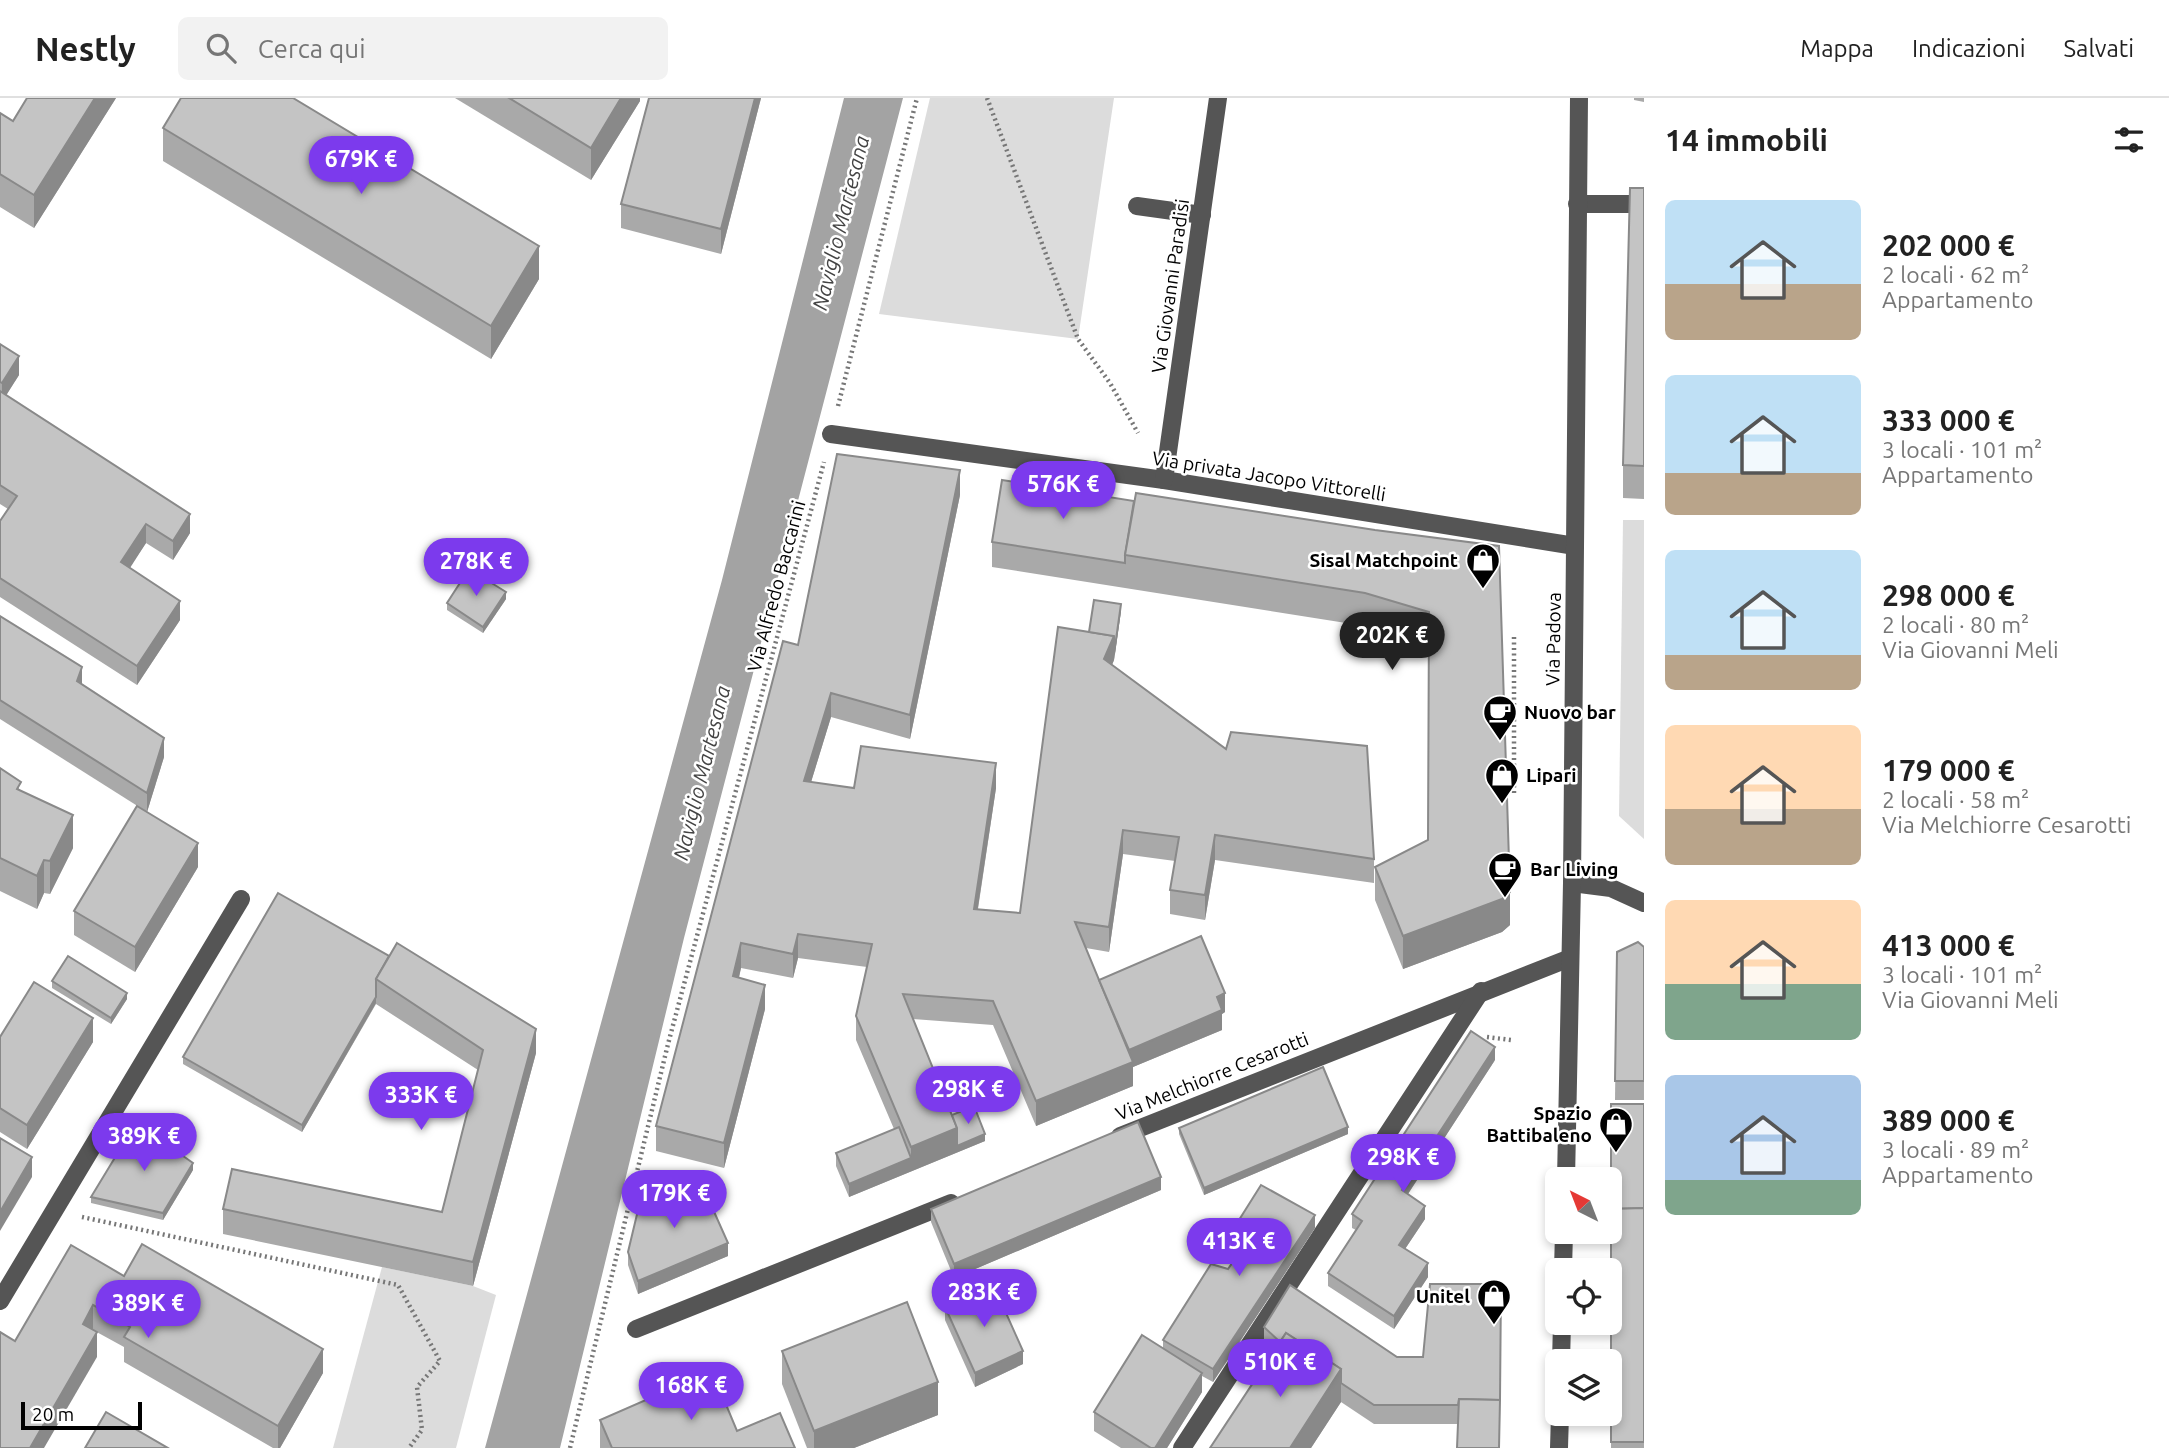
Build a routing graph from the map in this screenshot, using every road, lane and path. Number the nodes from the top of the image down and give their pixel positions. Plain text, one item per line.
1 (917, 98) edge
2 (987, 98) edge
3 (1218, 98) edge
4 (1579, 98) edge
5 (1577, 204) junction
6 (1644, 204) edge
7 (1136, 206) dead end
8 (1202, 215) junction
9 (1138, 433) dead end
10 (831, 434) junction
11 (1164, 480) junction
12 (1575, 546) junction
13 (1514, 636) dead end
14 (1514, 793) dead end
15 (1572, 883) junction
16 (242, 899) dead end
17 (1644, 903) edge
18 (1570, 958) junction
19 (1481, 991) junction
20 (1104, 1142) edge
21 (1566, 1167) edge
22 (974, 1194) edge
23 (54, 1211) junction
24 (0, 1301) edge
25 (636, 1329) dead end
26 (1560, 1426) edge
27 (409, 1448) edge
28 (570, 1448) edge
29 (1182, 1448) edge
30 (1559, 1448) edge

1 - 10 path, Via Alfredo Baccarini
2 - 9 path
3 - 8 street, Via Giovanni Paradisi
4 - 5 street, Via Padova
5 - 6 street
5 - 12 street, Via Padova
7 - 8 street
8 - 11 street, Via Giovanni Paradisi
10 - 11 street, Via privata Jacopo Vittorelli
10 - 28 path, Via Alfredo Baccarini
11 - 12 street, Via privata Jacopo Vittorelli
12 - 15 street, Via Padova
13 - 14 path
15 - 17 street
15 - 18 street, Via Padova
16 - 23 street
18 - 19 street, Via Melchiorre Cesarotti
18 - 21 street, Via Padova
19 - 20 street, Via Melchiorre Cesarotti
19 - 29 street
22 - 25 street
23 - 24 street
23 - 27 path
26 - 30 street

